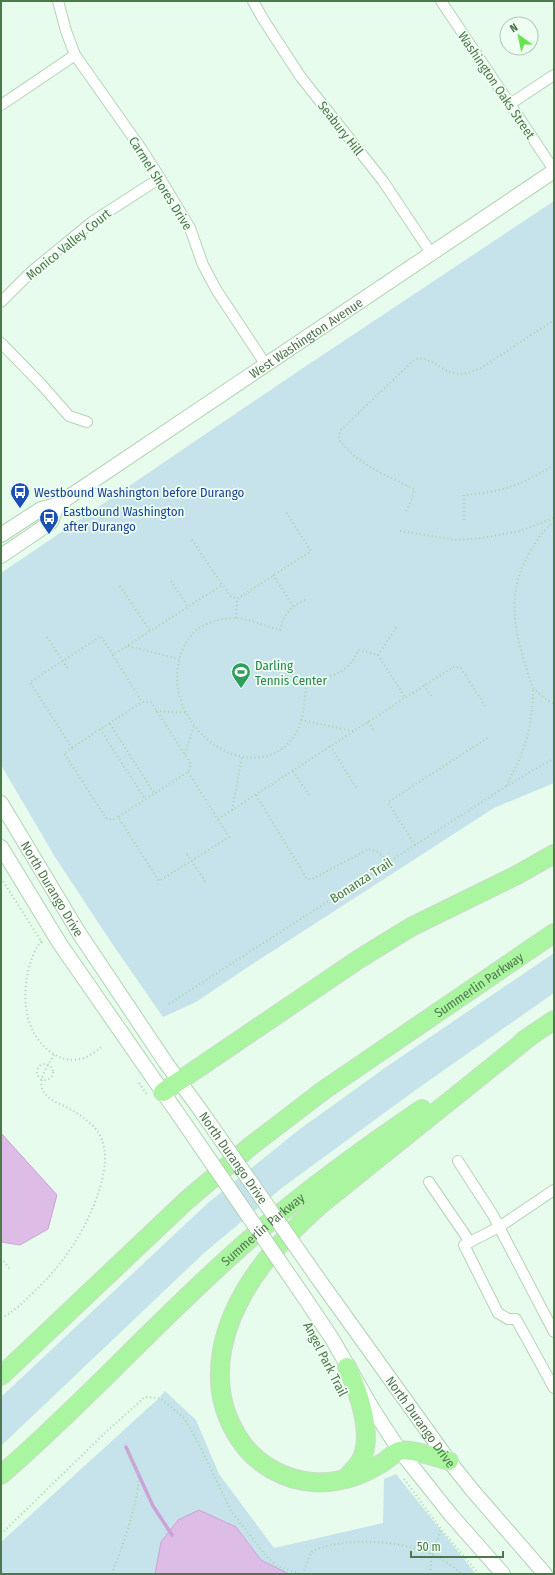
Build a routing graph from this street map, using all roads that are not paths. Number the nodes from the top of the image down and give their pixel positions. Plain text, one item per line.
1 (58, 1) edge
2 (253, 1) edge
3 (441, 1) edge
4 (75, 55) junction
5 (554, 75) edge
6 (510, 104) junction
7 (1, 105) edge
8 (554, 170) edge
9 (160, 178) junction
10 (431, 253) junction
11 (1, 302) edge
12 (1, 343) edge
13 (266, 365) junction
14 (87, 422) dead end
15 (57, 505) junction
16 (1, 535) edge
17 (1, 556) edge
18 (1, 803) edge
19 (1, 847) edge
20 (554, 854) edge
21 (554, 933) edge
22 (554, 1020) edge
23 (533, 1034) junction
24 (179, 1081) junction
25 (163, 1092) junction
26 (458, 1161) dead end
27 (429, 1182) dead end
28 (554, 1190) edge
29 (499, 1227) junction
30 (470, 1242) junction
31 (554, 1332) edge
32 (347, 1367) junction
33 (1, 1376) edge
34 (554, 1388) edge
35 (400, 1451) junction
36 (449, 1461) junction
37 (1, 1475) edge
38 (344, 1480) junction
39 (503, 1574) edge
40 (545, 1574) edge

1 - 4 street, Carmel Shores Drive
2 - 10 street, Seabury Hill
3 - 6 street, Washington Oaks Street
4 - 7 street
4 - 9 street, Carmel Shores Drive
5 - 6 street
6 - 8 street, Washington Oaks Street
8 - 10 main road, West Washington Avenue
9 - 11 street, Monico Valley Court
9 - 13 street, Carmel Shores Drive
10 - 13 main road, West Washington Avenue
12 - 14 street
13 - 15 main road, West Washington Avenue
15 - 16 main road, West Washington Avenue
15 - 17 main road
18 - 24 main road, North Durango Drive
19 - 25 main road, North Durango Drive
20 - 24 highway
21 - 33 highway, Summerlin Parkway
22 - 23 highway, Summerlin Parkway
23 - 37 highway, Summerlin Parkway
23 - 38 highway
24 - 25 highway
24 - 36 main road, North Durango Drive, bridge
25 - 32 main road, North Durango Drive, bridge
26 - 29 street
27 - 30 street
28 - 29 street
29 - 30 street
29 - 31 street
30 - 34 street
32 - 35 main road, North Durango Drive
32 - 38 highway
35 - 36 highway
35 - 38 highway
35 - 39 main road, North Durango Drive
36 - 40 main road, North Durango Drive

